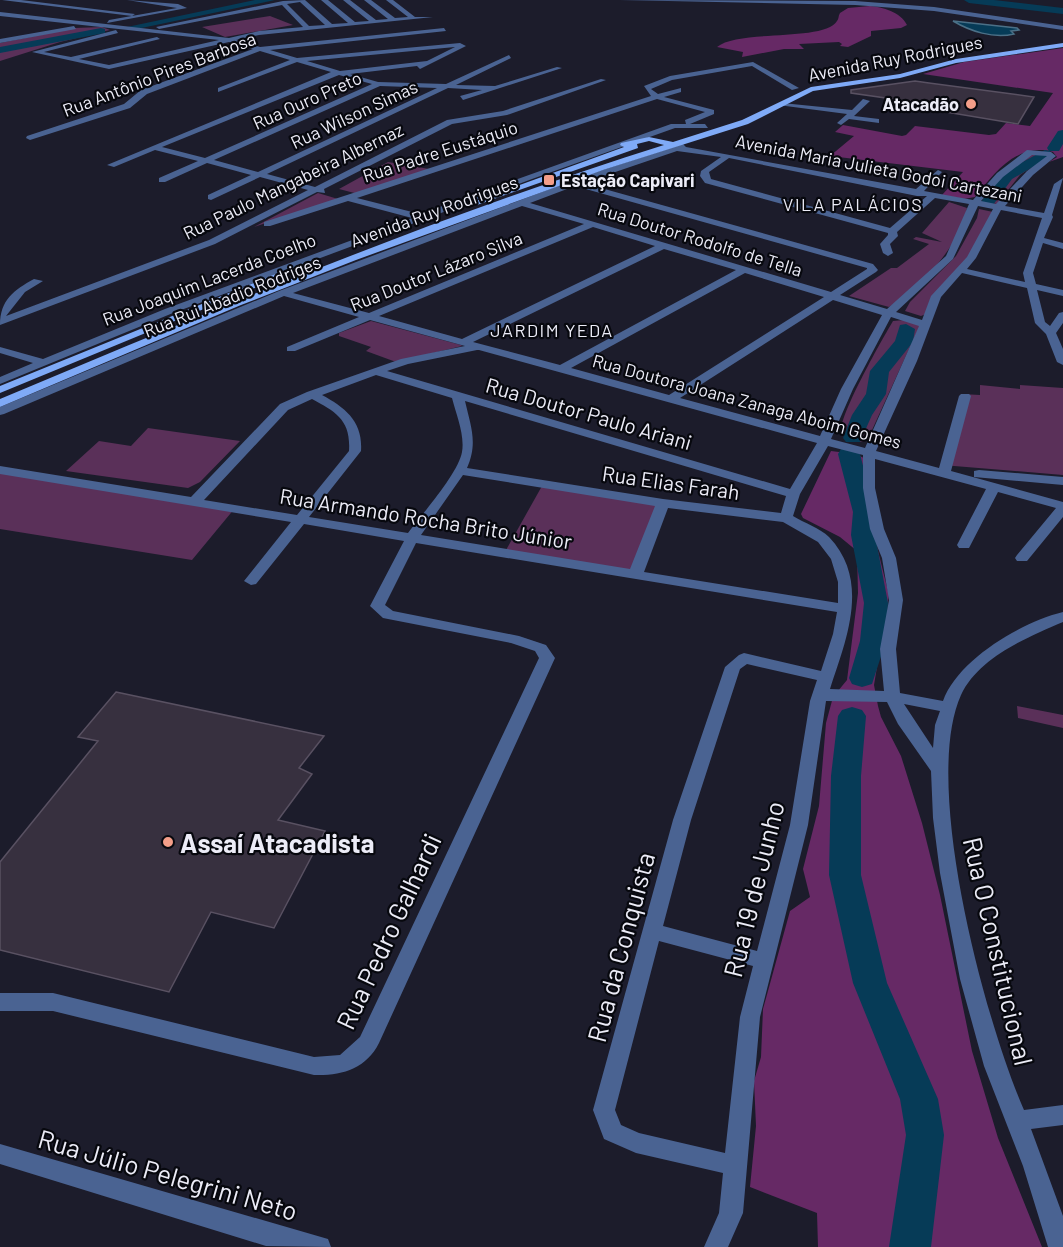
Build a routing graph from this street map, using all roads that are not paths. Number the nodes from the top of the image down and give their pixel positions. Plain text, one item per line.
1 (7, 0) edge
2 (130, 0) edge
3 (301, 0) edge
4 (324, 0) edge
5 (346, 0) edge
6 (367, 0) edge
7 (389, 0) edge
8 (623, 0) edge
9 (839, 1) edge
10 (0, 3) edge
11 (283, 3) junction
12 (0, 14) edge
13 (150, 16) junction
14 (254, 17) dead end
15 (430, 17) dead end
16 (414, 19) junction
17 (393, 20) junction
18 (374, 22) junction
19 (353, 24) junction
20 (91, 26) junction
21 (330, 26) junction
22 (1063, 26) edge
23 (308, 28) junction
24 (125, 29) junction
25 (444, 30) dead end
26 (12, 31) dead end
27 (147, 31) junction
28 (173, 33) junction
29 (35, 34) junction
30 (110, 34) junction
31 (204, 36) junction
32 (131, 37) junction
33 (157, 39) junction
34 (226, 39) junction
35 (1063, 40) edge
36 (0, 41) edge
37 (182, 41) junction
38 (172, 43) dead end
39 (1063, 45) edge
40 (161, 46) dead end
41 (260, 49) junction
42 (52, 56) junction
43 (509, 57) dead end
44 (68, 60) junction
45 (296, 60) junction
46 (428, 63) junction
47 (88, 64) junction
48 (559, 68) dead end
49 (336, 73) junction
50 (603, 80) dead end
51 (378, 84) junction
52 (452, 86) junction
53 (497, 88) junction
54 (795, 88) junction
55 (221, 90) dead end
56 (678, 90) dead end
57 (659, 97) junction
58 (866, 101) dead end
59 (782, 105) junction
60 (466, 108) junction
61 (851, 115) junction
62 (876, 121) dead end
63 (841, 123) dead end
64 (674, 126) junction
65 (705, 126) junction
66 (30, 138) dead end
67 (655, 140) junction
68 (154, 147) junction
69 (678, 147) junction
70 (607, 150) junction
71 (727, 156) junction
72 (206, 160) junction
73 (111, 165) dead end
74 (938, 172) dead end
75 (260, 174) junction
76 (162, 180) dead end
77 (1063, 180) edge
78 (574, 183) junction
79 (319, 190) junction
80 (917, 193) junction
81 (932, 196) junction
82 (211, 197) dead end
83 (348, 198) junction
84 (522, 203) junction
85 (974, 204) junction
86 (997, 209) junction
87 (420, 217) junction
88 (1049, 217) junction
89 (593, 224) junction
90 (892, 231) junction
91 (1041, 240) junction
92 (213, 242) junction
93 (664, 245) junction
94 (1063, 246) edge
95 (888, 252) dead end
96 (744, 270) junction
97 (960, 270) junction
98 (38, 281) dead end
99 (1028, 284) junction
100 (283, 293) junction
101 (1063, 293) edge
102 (834, 297) junction
103 (189, 307) junction
104 (231, 314) junction
105 (888, 314) junction
106 (1063, 315) edge
107 (204, 316) junction
108 (368, 316) junction
109 (0, 317) edge
110 (0, 322) edge
111 (161, 323) junction
112 (925, 324) junction
113 (134, 325) junction
114 (174, 329) junction
115 (1051, 334) junction
116 (464, 342) junction
117 (156, 345) junction
118 (480, 347) junction
119 (291, 349) dead end
120 (0, 350) edge
121 (1063, 362) edge
122 (44, 363) junction
123 (561, 369) junction
124 (374, 371) junction
125 (0, 381) edge
126 (0, 390) edge
127 (311, 394) junction
128 (457, 395) junction
129 (965, 396) dead end
130 (670, 399) junction
131 (0, 403) edge
132 (0, 411) edge
133 (824, 441) junction
134 (869, 453) junction
135 (0, 470) edge
136 (460, 471) junction
137 (945, 472) junction
138 (1063, 481) edge
139 (994, 487) junction
140 (793, 494) junction
141 (194, 502) junction
142 (663, 503) junction
143 (1063, 507) edge
144 (786, 518) junction
145 (302, 519) junction
146 (413, 536) junction
147 (964, 545) dead end
148 (1022, 558) dead end
149 (636, 573) junction
150 (251, 581) dead end
151 (845, 582) joint
152 (845, 609) junction
153 (1063, 616) edge
154 (823, 686) junction
155 (892, 696) junction
156 (950, 701) junction
157 (939, 770) junction
158 (651, 931) junction
159 (766, 961) junction
160 (0, 1002) edge
161 (1063, 1115) edge
162 (1017, 1121) junction
163 (0, 1154) edge
164 (737, 1166) junction
165 (319, 1247) edge
166 (716, 1247) edge
167 (1060, 1247) edge

1 - 10 street
1 - 13 street
2 - 13 street
3 - 11 street
3 - 21 street
4 - 19 street
5 - 18 street
6 - 17 street
7 - 16 street
8 - 9 street
9 - 22 street
11 - 23 street
11 - 27 street
12 - 20 street
13 - 20 street
14 - 28 street
15 - 16 street
16 - 17 street
17 - 18 street
18 - 19 street
19 - 21 street
20 - 24 street
20 - 29 street
21 - 23 street
23 - 34 street
24 - 27 street
24 - 30 street
25 - 41 street, Rua Antônio Pires Barbosa
26 - 29 street
27 - 28 street
28 - 31 street
29 - 36 street
30 - 32 street
30 - 42 street
31 - 34 street
31 - 37 street
32 - 33 street
32 - 42 street
33 - 37 street
33 - 44 street
34 - 41 street
34 - 47 street
35 - 54 main road, Avenida Ruy Rodrigues
37 - 38 street
39 - 59 main road, Avenida Ruy Rodrigues
40 - 47 street
41 - 45 street
41 - 66 street, Rua Antônio Pires Barbosa
42 - 44 street
43 - 52 street, Rua Wilson Simas
44 - 47 street
45 - 46 street, Rua Ouro Preto
45 - 49 street
45 - 55 street
46 - 49 street
46 - 51 street, Rua Ouro Preto
48 - 53 street
49 - 51 street
49 - 68 street
50 - 60 street, Rua Paulo Mangabeira Albernaz
51 - 52 street
51 - 72 street, Rua Ouro Preto
52 - 53 street
52 - 60 street
52 - 75 street, Rua Wilson Simas
53 - 60 street
54 - 57 street
54 - 65 main road, Avenida Ruy Rodrigues
56 - 57 street, Rua Padre Eustáquio
57 - 64 street
57 - 83 street, Rua Padre Eustáquio
58 - 61 street
59 - 61 street
59 - 69 main road, Avenida Ruy Rodrigues
60 - 79 street, Rua Paulo Mangabeira Albernaz
61 - 62 street
61 - 63 street
64 - 65 street, Rua Joaquim Lacerda Coelho
64 - 70 street, Rua Joaquim Lacerda Coelho
65 - 67 main road, Avenida Ruy Rodrigues
67 - 69 main road
67 - 70 main road
67 - 103 main road, Avenida Ruy Rodrigues
68 - 72 street
68 - 73 street
69 - 71 street, Avenida Maria Julieta Godoi Cartezani
69 - 78 street, Rua Rui Abadio Rodriges
69 - 107 main road, Avenida Ruy Rodrigues
70 - 87 street, Rua Joaquim Lacerda Coelho
71 - 80 street, Avenida Maria Julieta Godoi Cartezani
71 - 90 street
72 - 75 street
72 - 76 street, Rua Ouro Preto
74 - 80 street
75 - 79 street
75 - 82 street, Rua Wilson Simas
77 - 88 street
78 - 84 street, Rua Rui Abadio Rodriges
78 - 102 street
79 - 83 street
79 - 92 street, Rua Paulo Mangabeira Albernaz
80 - 81 street, Avenida Maria Julieta Godoi Cartezani
81 - 85 street, Avenida Maria Julieta Godoi Cartezani
81 - 90 street
83 - 87 street
83 - 92 street, Rua Padre Eustáquio
84 - 89 street, Rua Doutor Rodolfo de Tella
84 - 100 street, Rua Rui Abadio Rodriges
85 - 86 street, Avenida Maria Julieta Godoi Cartezani
85 - 86 street
85 - 105 street
86 - 88 street, Avenida Maria Julieta Godoi Cartezani
86 - 97 street
87 - 103 street, Rua Joaquim Lacerda Coelho
88 - 91 street
89 - 93 street, Rua Doutor Rodolfo de Tella
89 - 108 street, Rua Doutor Lázaro Silva
90 - 95 street
91 - 94 street
91 - 99 street
92 - 110 street, Rua Paulo Mangabeira Albernaz
93 - 96 street, Rua Doutor Rodolfo de Tella
93 - 116 street
96 - 102 street, Rua Doutor Rodolfo de Tella
96 - 123 street
97 - 99 street
97 - 112 street
98 - 109 street
99 - 101 street
99 - 115 street
100 - 104 street, Rua Rui Abadio Rodriges
100 - 108 street, Rua Doutora Joana Zanaga Aboim Gomes
102 - 105 street, Rua Doutor Rodolfo de Tella
102 - 130 street
103 - 107 main road
103 - 111 main road, Avenida Ruy Rodrigues
103 - 113 street, Rua Joaquim Lacerda Coelho
104 - 107 main road
104 - 117 street, Rua Rui Abadio Rodriges
105 - 112 street, Rua Doutor Rodolfo de Tella
105 - 133 street
106 - 115 street
107 - 114 main road, Avenida Ruy Rodrigues
108 - 116 street, Rua Doutora Joana Zanaga Aboim Gomes
108 - 119 street, Rua Doutor Lázaro Silva
111 - 113 main road
111 - 114 main road
111 - 126 main road, Avenida Ruy Rodrigues
112 - 134 street
113 - 122 street, Rua Joaquim Lacerda Coelho
114 - 117 main road
114 - 131 main road, Avenida Ruy Rodrigues
115 - 121 street
116 - 118 street, Rua Doutora Joana Zanaga Aboim Gomes
117 - 132 street, Rua Rui Abadio Rodriges
118 - 123 street, Rua Doutora Joana Zanaga Aboim Gomes
118 - 124 street
120 - 122 street
122 - 125 street, Rua Joaquim Lacerda Coelho
123 - 130 street, Rua Doutora Joana Zanaga Aboim Gomes
124 - 127 street
124 - 128 street, Rua Doutor Paulo Ariani
127 - 141 street
127 - 145 street
128 - 136 street
128 - 140 street, Rua Doutor Paulo Ariani
129 - 137 street
130 - 133 street, Rua Doutora Joana Zanaga Aboim Gomes
133 - 134 street, Rua Doutora Joana Zanaga Aboim Gomes
133 - 140 street
134 - 137 street, Rua Doutora Joana Zanaga Aboim Gomes
134 - 155 street
135 - 141 street, Rua Armando Rocha Brito Júnior
136 - 142 street, Rua Elias Farah
136 - 146 street
137 - 138 street
137 - 139 street
139 - 143 street
139 - 147 street
140 - 144 street
141 - 145 street, Rua Armando Rocha Brito Júnior
142 - 144 street, Rua Elias Farah
142 - 149 street
143 - 148 street
144 - 151 street, Rua Elias Farah
145 - 146 street, Rua Armando Rocha Brito Júnior
145 - 150 street
146 - 149 street, Rua Armando Rocha Brito Júnior
146 - 160 street, Rua Pedro Galhardi
149 - 152 street, Rua Armando Rocha Brito Júnior
151 - 152 street, Rua 19 de Junho
152 - 154 street, Rua 19 de Junho
153 - 156 street
154 - 155 street
154 - 158 street, Rua da Conquista
154 - 159 street, Rua 19 de Junho
155 - 156 street
155 - 157 street
156 - 157 street, Rua O Constitucional
157 - 162 street, Rua O Constitucional
158 - 159 street
158 - 164 street, Rua da Conquista
159 - 164 street, Rua 19 de Junho
161 - 162 street
162 - 167 street, Rua O Constitucional
163 - 165 street, Rua Júlio Pelegrini Neto
164 - 166 street, Rua 19 de Junho

